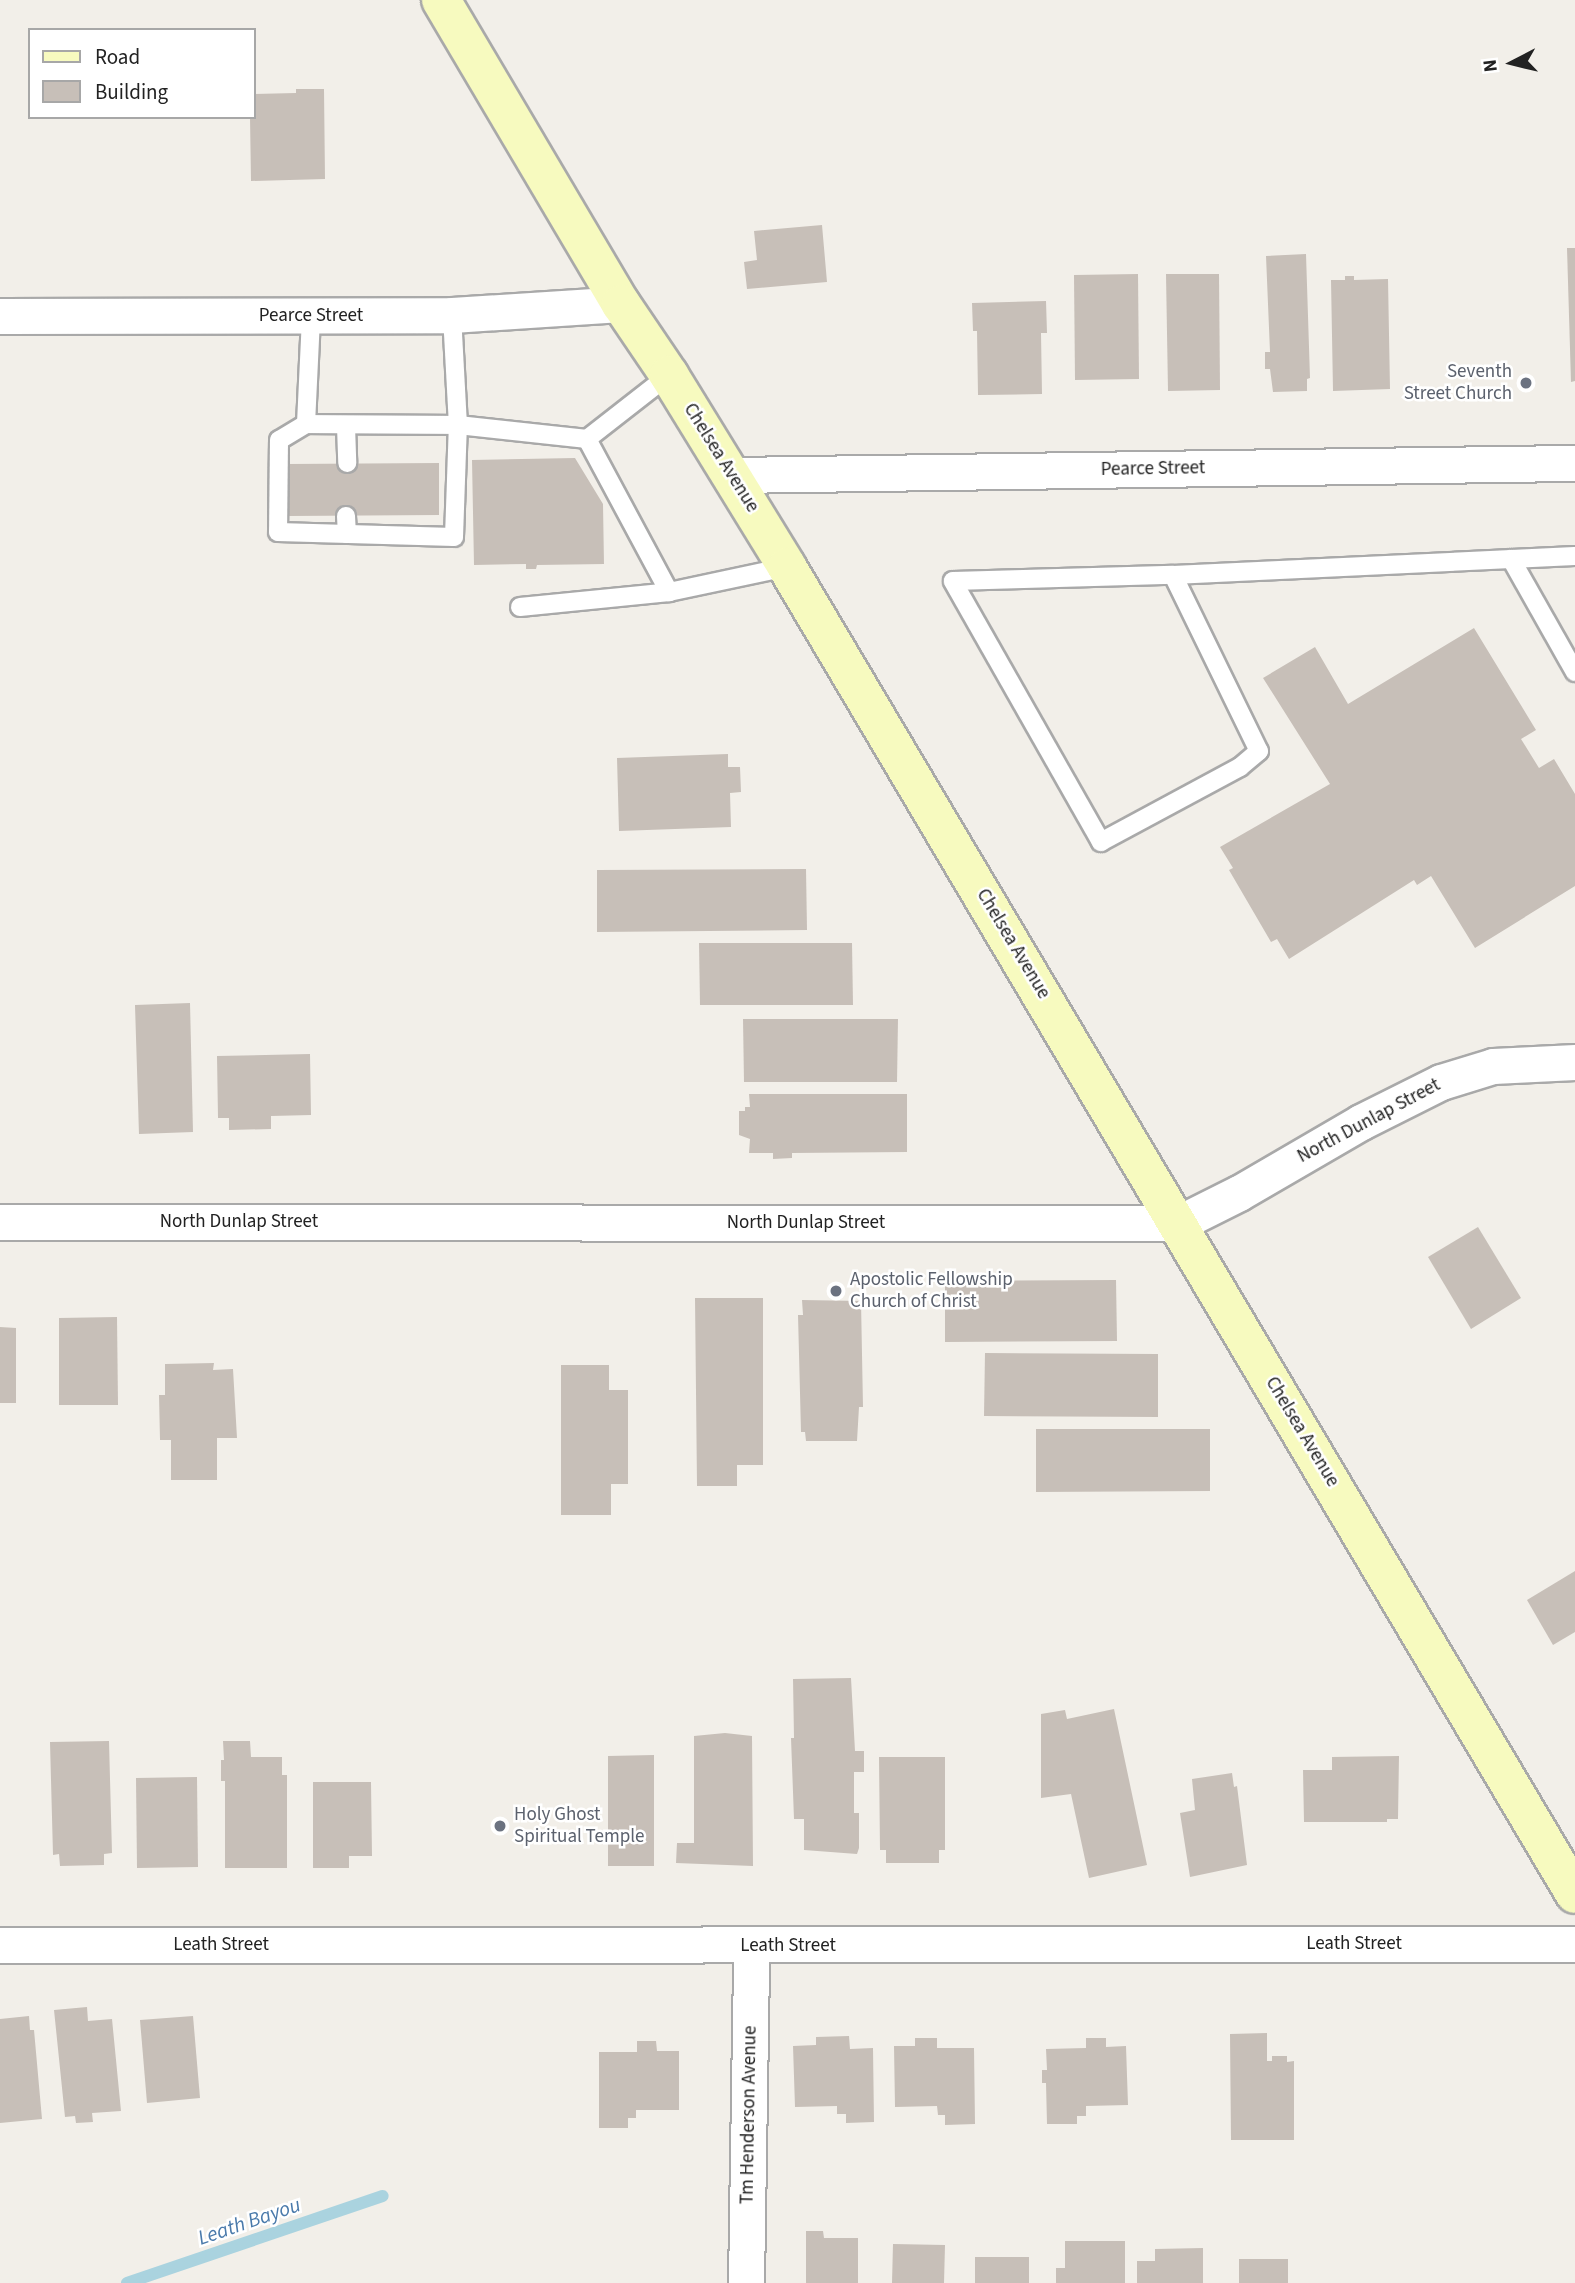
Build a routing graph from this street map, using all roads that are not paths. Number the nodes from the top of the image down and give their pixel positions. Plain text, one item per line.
1 (442, 0) edge
2 (621, 303) junction
3 (453, 315) junction
4 (0, 316) edge
5 (310, 317) junction
6 (669, 375) junction
7 (306, 424) junction
8 (458, 425) junction
9 (345, 426) junction
10 (587, 439) junction
11 (346, 463) dead end
12 (1575, 463) edge
13 (732, 475) junction
14 (1575, 556) edge
15 (1511, 559) junction
16 (787, 567) junction
17 (1173, 575) junction
18 (669, 592) junction
19 (520, 607) dead end
20 (1575, 672) edge
21 (1575, 1062) edge
22 (0, 1222) edge
23 (1179, 1223) junction
24 (1575, 1894) edge
25 (1575, 1944) edge
26 (0, 1945) edge
27 (751, 1946) junction
28 (746, 2283) edge

1 - 2 main road, Chelsea Avenue
2 - 3 street, Pearce Street
2 - 6 main road, Chelsea Avenue
3 - 5 street, Pearce Street
3 - 8 lane
4 - 5 street, Pearce Street
5 - 7 lane
6 - 10 lane
6 - 13 main road, Chelsea Avenue
7 - 8 lane
7 - 9 lane
8 - 9 lane
8 - 10 lane
9 - 11 lane
10 - 18 lane
12 - 13 street, Pearce Street
13 - 16 main road, Chelsea Avenue
14 - 15 lane
15 - 17 lane
15 - 20 lane
16 - 18 lane
16 - 23 main road, Chelsea Avenue
17 - 17 lane
18 - 19 lane
21 - 23 street, North Dunlap Street
22 - 23 street, North Dunlap Street
23 - 24 main road, Chelsea Avenue
25 - 27 street, Leath Street
26 - 27 street, Leath Street
27 - 28 street, Tm Henderson Avenue

